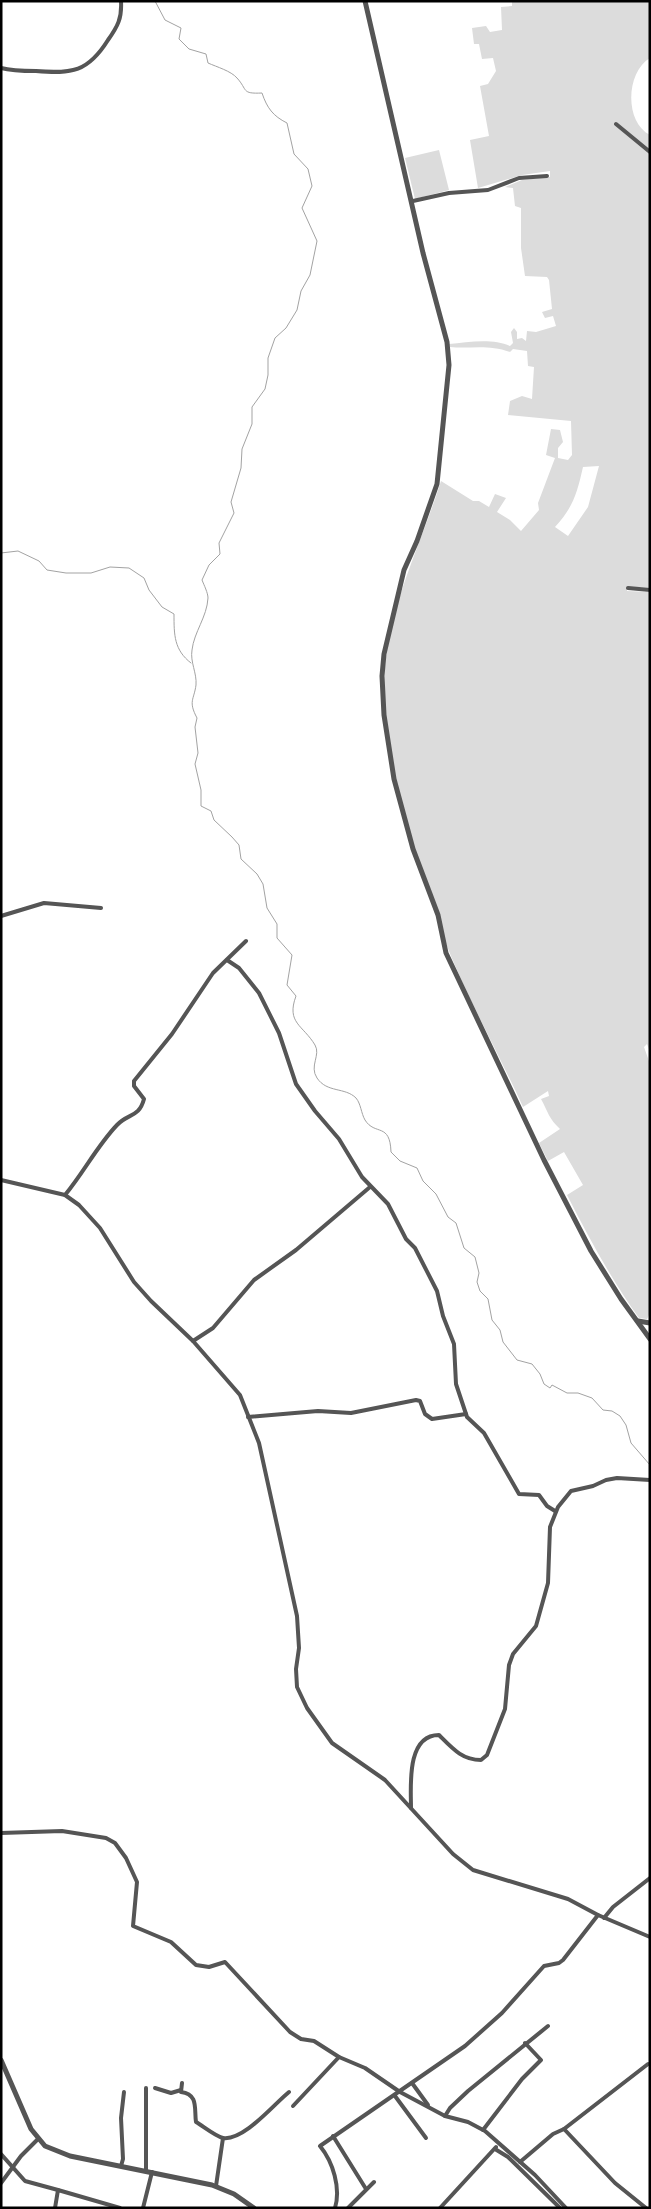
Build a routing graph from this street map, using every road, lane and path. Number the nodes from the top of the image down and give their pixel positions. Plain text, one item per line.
1 (121, 1) edge
2 (365, 1) edge
3 (1, 68) edge
4 (616, 124) dead end
5 (650, 152) edge
6 (547, 176) dead end
7 (413, 201) junction
8 (628, 588) dead end
9 (650, 590) edge
10 (101, 908) dead end
11 (1, 916) edge
12 (246, 941) dead end
13 (227, 960) junction
14 (1, 1180) edge
15 (370, 1188) junction
16 (66, 1195) junction
17 (638, 1321) junction
18 (650, 1323) edge
19 (650, 1338) edge
20 (193, 1341) junction
21 (466, 1414) junction
22 (248, 1417) junction
23 (650, 1480) edge
24 (556, 1511) junction
25 (411, 1808) junction
26 (1, 1833) edge
27 (650, 1878) edge
28 (598, 1915) junction
29 (604, 1918) junction
30 (650, 1938) edge
31 (548, 2026) dead end
32 (525, 2043) junction
33 (339, 2057) junction
34 (1, 2060) edge
35 (648, 2064) dead end
36 (182, 2083) dead end
37 (412, 2083) junction
38 (146, 2088) dead end
39 (155, 2088) dead end
40 (181, 2090) junction
41 (124, 2092) dead end
42 (289, 2092) dead end
43 (400, 2092) junction
44 (395, 2096) junction
45 (293, 2106) dead end
46 (429, 2107) junction
47 (445, 2116) junction
48 (564, 2129) junction
49 (483, 2130) junction
50 (333, 2136) junction
51 (223, 2138) junction
52 (426, 2138) dead end
53 (38, 2139) junction
54 (499, 2144) junction
55 (495, 2149) junction
56 (1, 2154) edge
57 (520, 2162) junction
58 (121, 2166) junction
59 (13, 2168) junction
60 (149, 2172) junction
61 (374, 2182) dead end
62 (1, 2183) edge
63 (216, 2186) junction
64 (366, 2189) junction
65 (58, 2190) junction
66 (56, 2208) edge
67 (120, 2208) edge
68 (143, 2208) edge
69 (254, 2208) edge
70 (335, 2208) edge
71 (348, 2208) edge
72 (440, 2208) edge
73 (560, 2208) edge
74 (566, 2208) edge
75 (646, 2208) edge

1 - 3 street
2 - 7 street
4 - 5 street
6 - 7 street
7 - 17 street
8 - 9 street
10 - 11 street
12 - 13 street
13 - 15 street
13 - 16 street
14 - 16 street
15 - 20 street
15 - 21 street
16 - 20 street
17 - 18 street
17 - 19 street
20 - 22 street
21 - 22 street
21 - 24 street
22 - 25 street
23 - 24 street
24 - 25 street
25 - 28 street
26 - 33 street
27 - 29 street
28 - 29 street
28 - 37 street
29 - 30 street
31 - 32 street
32 - 47 street
32 - 49 street
33 - 43 street
33 - 45 street
34 - 53 street
35 - 48 street
36 - 40 street
37 - 43 street
37 - 46 street
38 - 60 street
39 - 40 street
40 - 51 street
41 - 58 street
42 - 51 street
43 - 44 street
43 - 46 street
44 - 50 street
44 - 52 street
46 - 47 street
47 - 49 street
48 - 57 street
48 - 75 street
49 - 54 street
50 - 64 street
50 - 70 street
51 - 63 street
53 - 58 street
53 - 59 street
54 - 55 street
54 - 57 street
55 - 72 street
55 - 73 street
56 - 59 street
57 - 74 street
58 - 60 street
59 - 62 street
59 - 65 street
60 - 63 street
60 - 68 street
61 - 64 street
63 - 69 street
64 - 71 street
65 - 66 street
65 - 67 street

